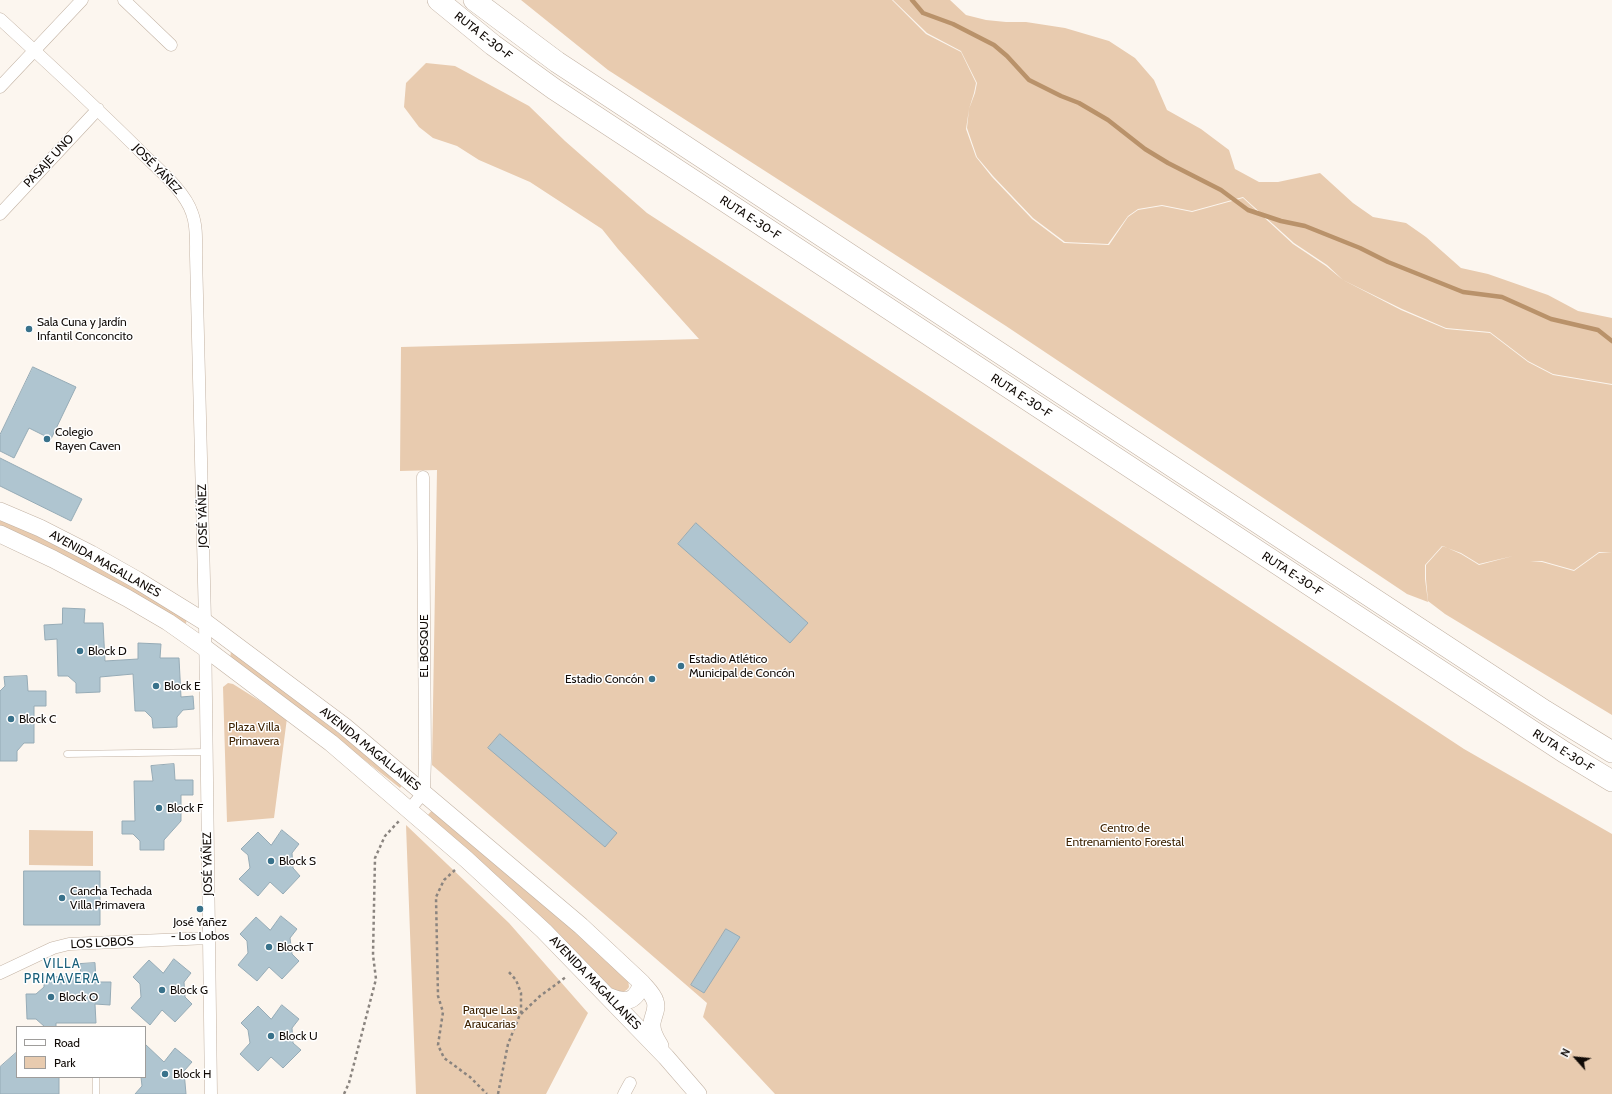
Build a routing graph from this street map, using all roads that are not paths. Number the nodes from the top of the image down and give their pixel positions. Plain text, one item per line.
1 (82, 0) edge
2 (124, 0) edge
3 (438, 0) edge
4 (474, 0) edge
5 (0, 19) edge
6 (171, 45) dead end
7 (34, 50) junction
8 (0, 87) edge
9 (98, 109) junction
10 (0, 214) edge
11 (423, 477) dead end
12 (0, 511) edge
13 (0, 534) edge
14 (205, 622) junction
15 (205, 648) junction
16 (207, 752) junction
17 (1612, 752) edge
18 (67, 754) dead end
19 (1612, 781) edge
20 (424, 792) junction
21 (410, 809) junction
22 (209, 938) junction
23 (0, 973) edge
24 (642, 983) junction
25 (608, 996) junction
26 (666, 1057) junction
27 (96, 1078) edge
28 (630, 1083) dead end
29 (96, 1094) edge
30 (211, 1094) edge
31 (624, 1094) edge
32 (698, 1094) edge

1 - 7 street
2 - 6 street
3 - 19 highway, RUTA E-30-F
4 - 17 highway, RUTA E-30-F
5 - 7 street, JOSÉ YÁÑEZ
7 - 8 street
7 - 9 street, JOSÉ YÁÑEZ
9 - 10 street, PASAJE UNO
9 - 14 street, JOSÉ YÁÑEZ
11 - 20 street, EL BOSQUE
12 - 14 main road, AVENIDA MAGALLANES
13 - 15 main road, AVENIDA MAGALLANES
14 - 15 street, JOSÉ YÁÑEZ
14 - 20 main road, AVENIDA MAGALLANES
15 - 16 street, JOSÉ YÁÑEZ
15 - 21 main road, AVENIDA MAGALLANES
16 - 18 lane
16 - 22 street, JOSÉ YÁÑEZ
20 - 21 street
20 - 24 main road, AVENIDA MAGALLANES
21 - 25 main road, AVENIDA MAGALLANES
22 - 23 street, LOS LOBOS
22 - 30 street, JOSÉ YÁÑEZ
24 - 25 main road
24 - 26 main road, AVENIDA MAGALLANES
25 - 26 main road, AVENIDA MAGALLANES
26 - 32 main road, AVENIDA MAGALLANES
27 - 29 lane
28 - 31 street

